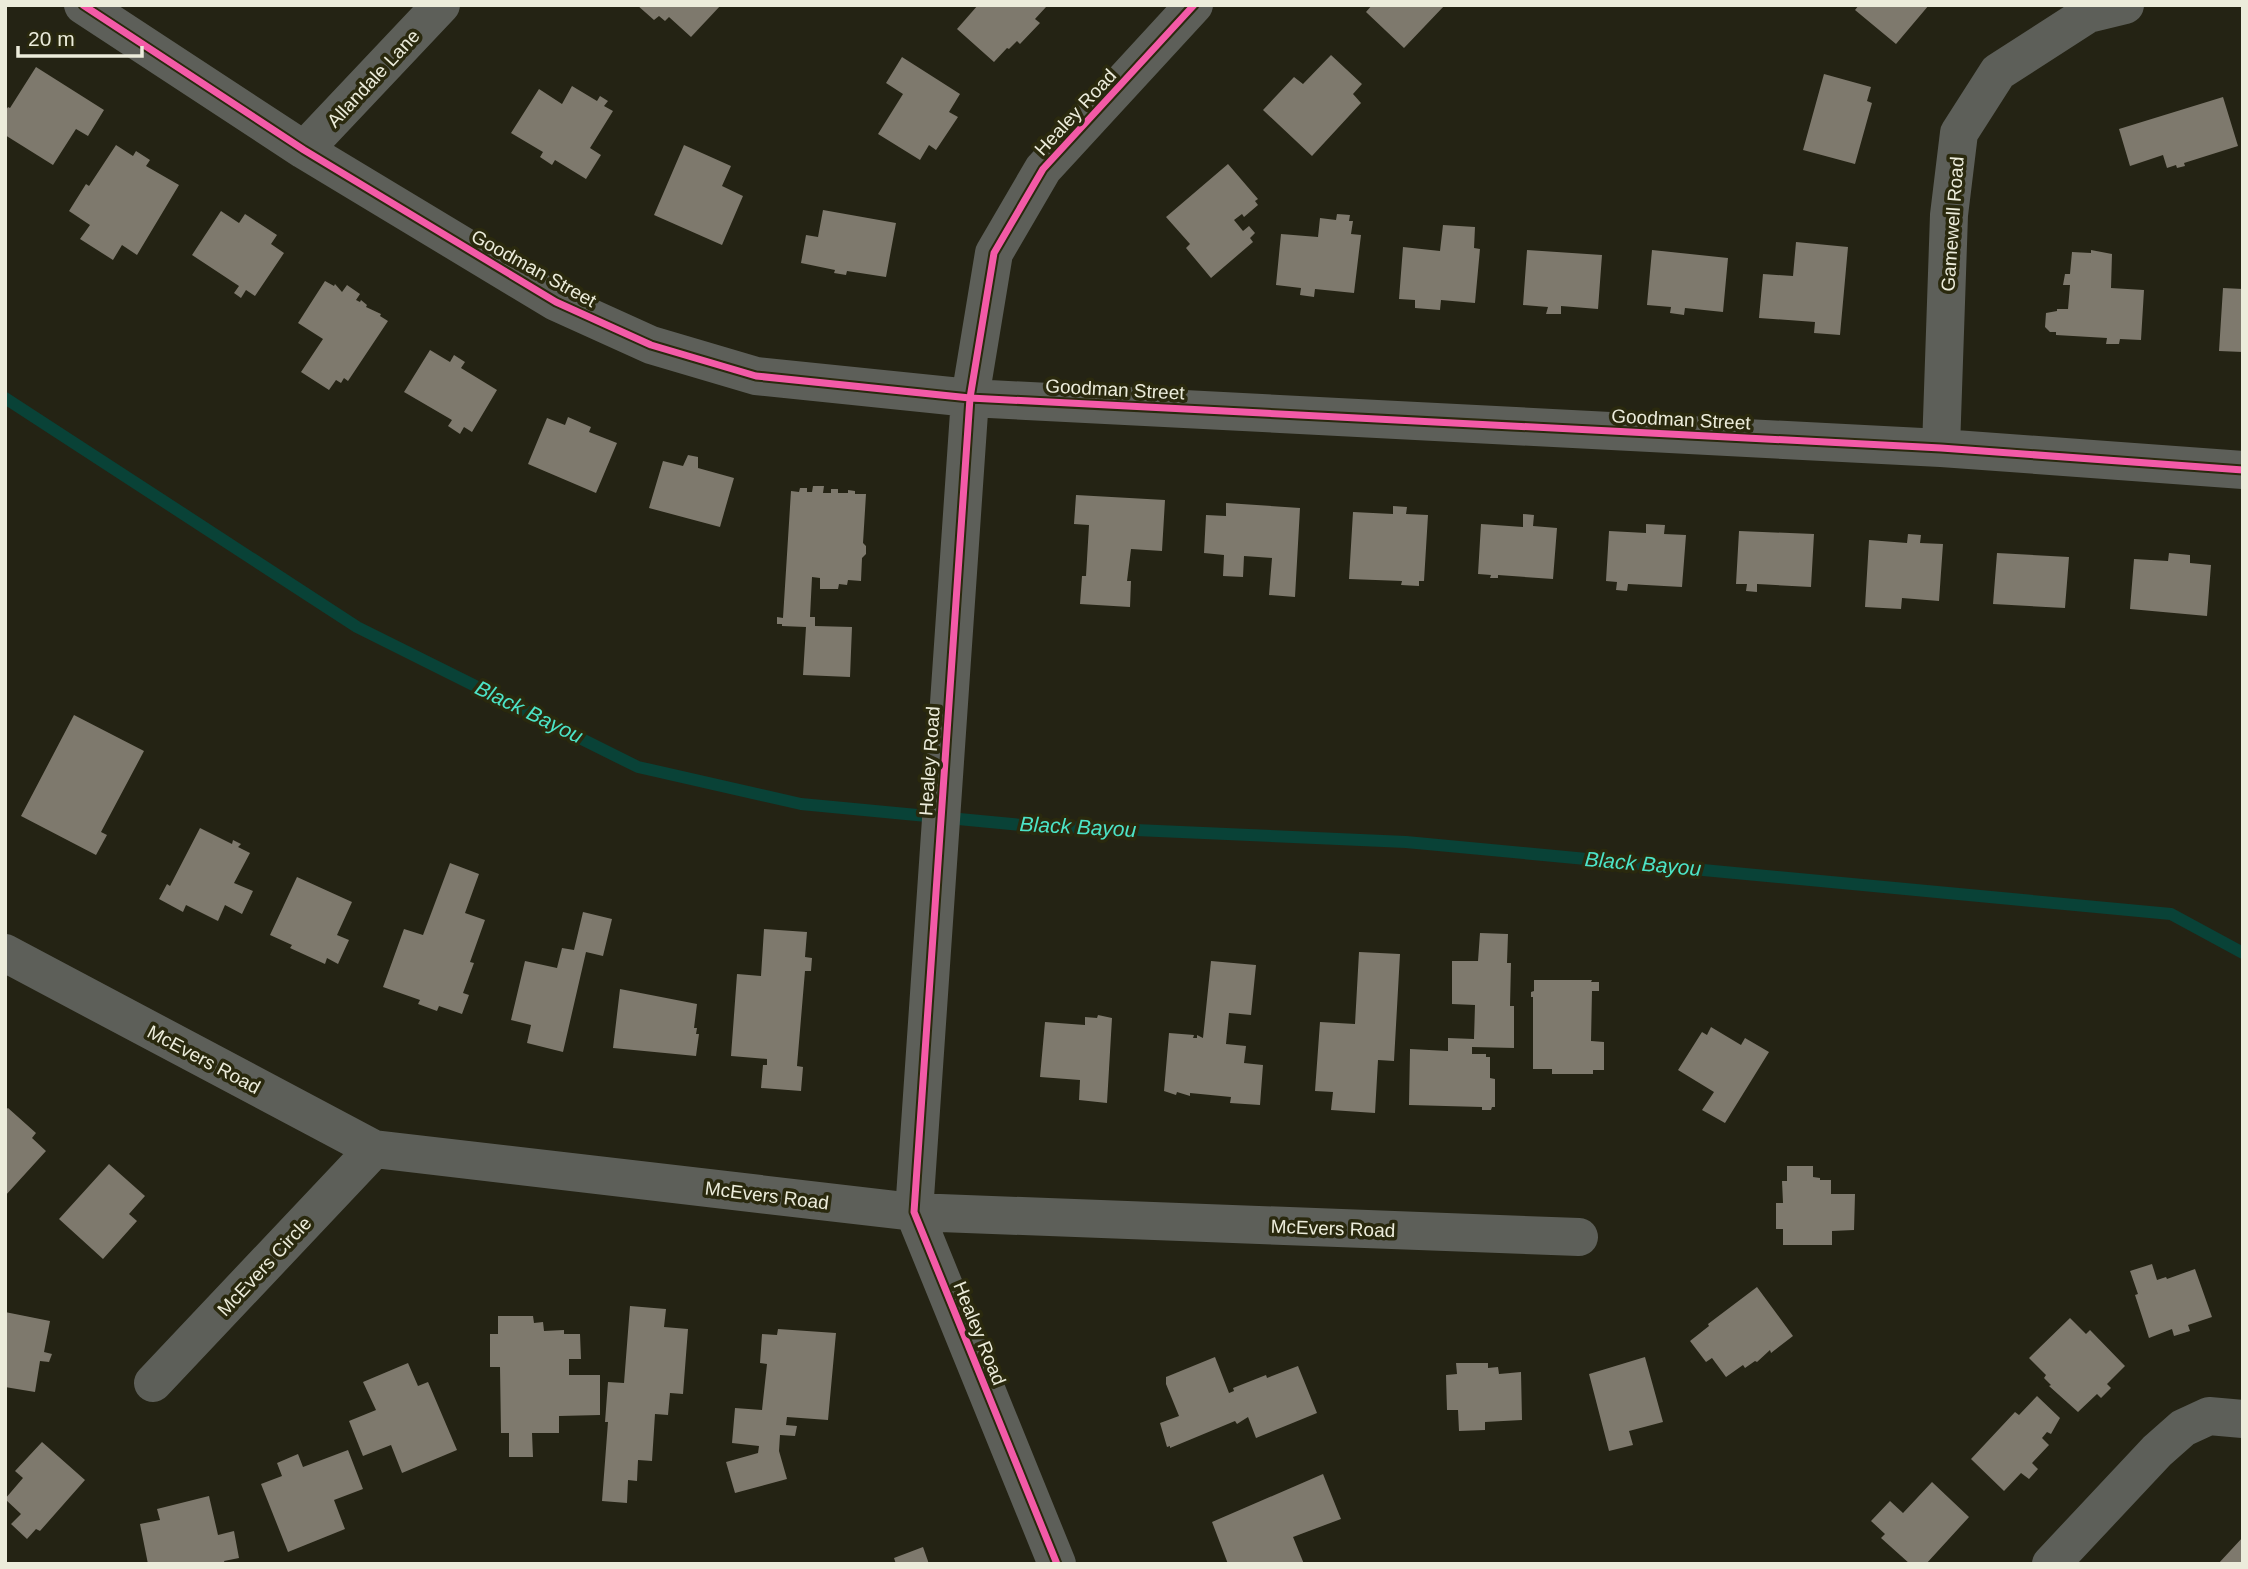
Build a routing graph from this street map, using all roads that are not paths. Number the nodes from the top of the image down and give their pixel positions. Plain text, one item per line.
1 (83, 5) edge
2 (441, 5) edge
3 (1194, 5) edge
4 (2125, 5) edge
5 (304, 150) junction
6 (970, 398) junction
7 (1941, 448) junction
8 (2243, 470) edge
9 (5, 953) edge
10 (374, 1149) junction
11 (914, 1212) junction
12 (1579, 1237) dead end
13 (153, 1383) dead end
14 (2243, 1419) edge
15 (1057, 1564) edge
16 (2051, 1564) edge

1 - 5 street, Goodman Street
2 - 5 street, Allandale Lane
3 - 6 street, Healey Road
4 - 7 street, Gamewell Road
5 - 6 street, Goodman Street
6 - 7 street, Goodman Street
6 - 11 street, Healey Road
7 - 8 street, Goodman Street
9 - 10 street, McEvers Road
10 - 11 street, McEvers Road
10 - 13 street, McEvers Circle
11 - 12 street, McEvers Road
11 - 15 street, Healey Road
14 - 16 street

